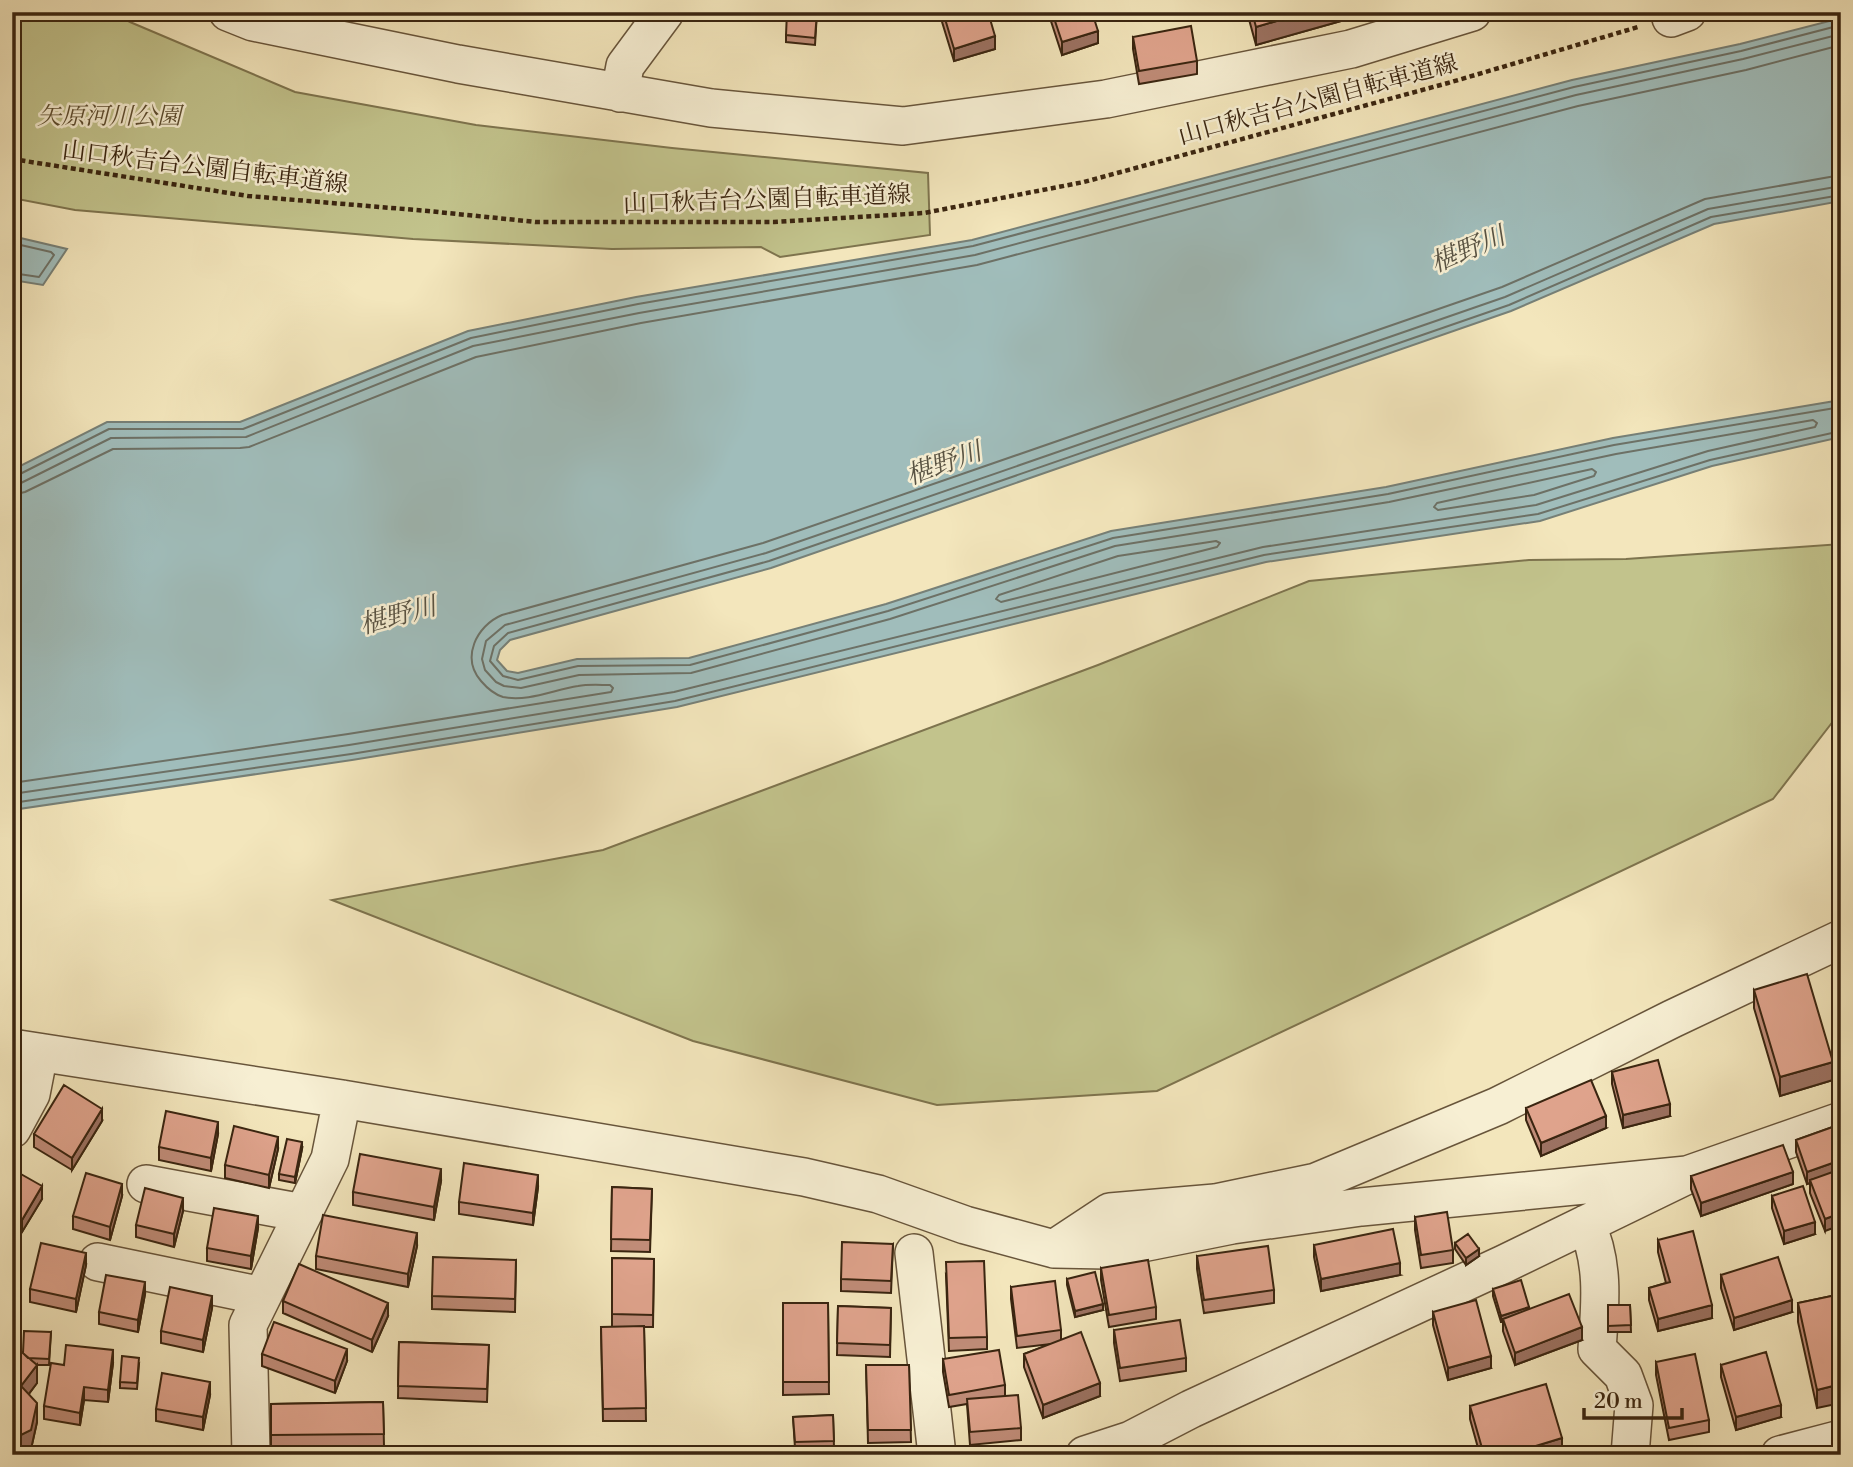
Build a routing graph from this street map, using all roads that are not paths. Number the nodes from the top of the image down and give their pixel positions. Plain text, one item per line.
1 (228, 12) edge
2 (665, 12) edge
3 (1472, 12) edge
4 (620, 93) junction
5 (1841, 939) edge
6 (26, 1051) edge
7 (342, 1100) junction
8 (1841, 1121) edge
9 (12, 1129) edge
10 (1688, 1175) junction
11 (146, 1184) dead end
12 (303, 1213) junction
13 (1586, 1224) junction
14 (1054, 1249) junction
15 (914, 1253) dead end
16 (99, 1262) dead end
17 (262, 1296) junction
18 (1841, 1439) edge
19 (251, 1455) edge
20 (937, 1455) edge
21 (1085, 1455) edge
22 (1630, 1455) edge
23 (1780, 1455) edge

1 - 4 street
2 - 4 street
3 - 4 street
5 - 14 street
6 - 7 street
6 - 9 street
7 - 12 street
7 - 14 street
8 - 10 street
10 - 13 street
10 - 14 street
11 - 12 street
12 - 17 street
13 - 21 street
13 - 22 street
15 - 20 street
16 - 17 street
17 - 19 street
18 - 23 street

